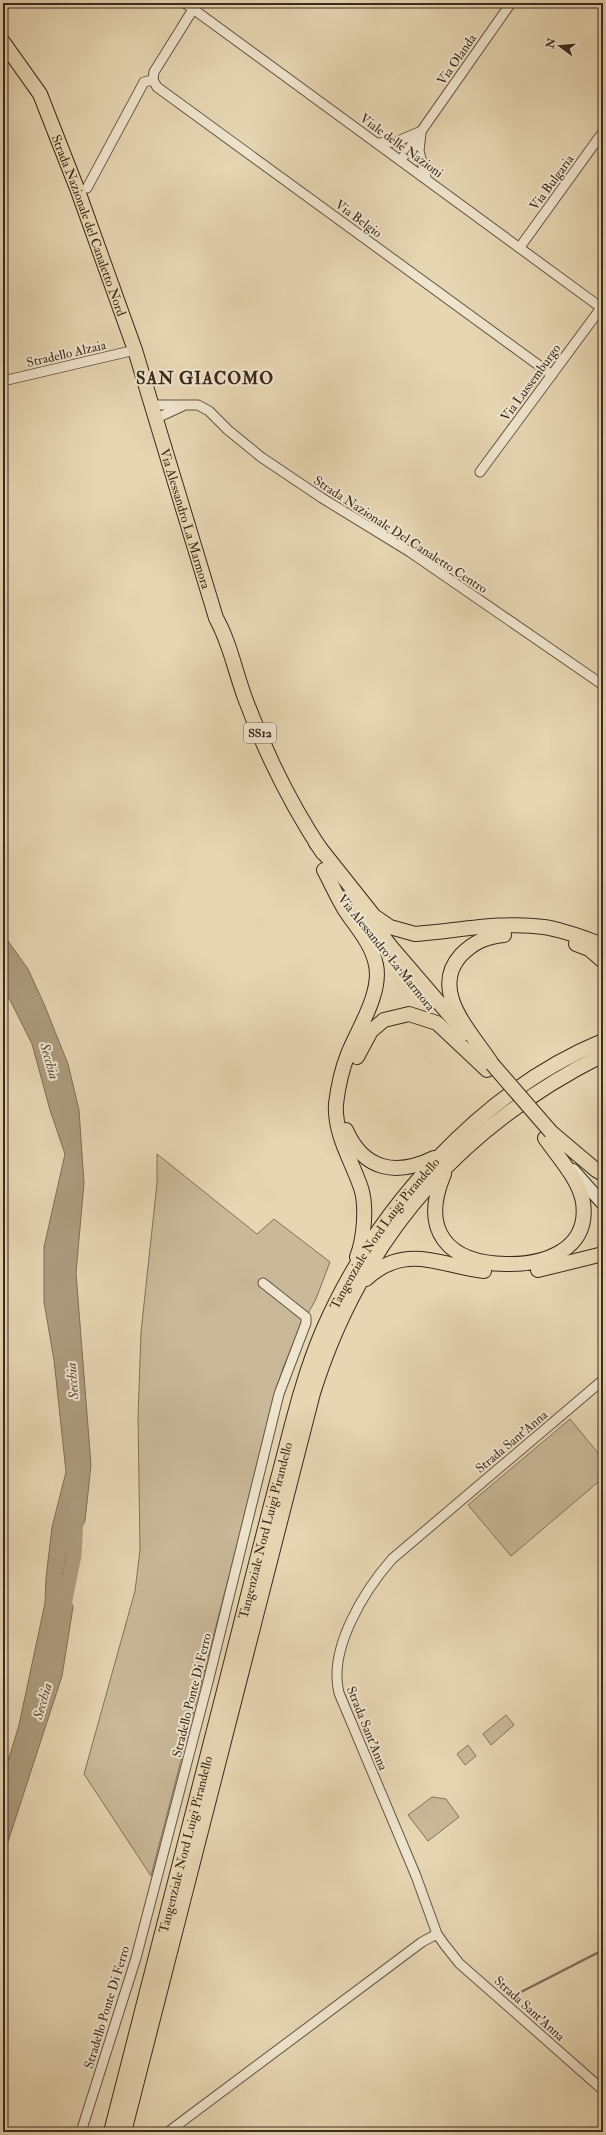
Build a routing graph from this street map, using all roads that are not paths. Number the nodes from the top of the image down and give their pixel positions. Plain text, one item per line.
1 (511, 3) edge
2 (192, 5) edge
3 (3, 42) edge
4 (154, 80) junction
5 (422, 130) junction
6 (603, 132) edge
7 (377, 143) junction
8 (401, 160) junction
9 (426, 179) junction
10 (87, 188) dead end
11 (520, 247) junction
12 (602, 308) edge
13 (135, 350) junction
14 (552, 375) junction
15 (3, 380) edge
16 (186, 405) junction
17 (154, 411) junction
18 (480, 472) dead end
19 (216, 618) junction
20 (603, 685) edge
21 (316, 843) junction
22 (324, 870) junction
23 (603, 945) edge
24 (603, 961) edge
25 (603, 1030) edge
26 (603, 1041) edge
27 (587, 1048) junction
28 (603, 1055) edge
29 (489, 1067) junction
30 (548, 1135) junction
31 (444, 1160) junction
32 (603, 1174) edge
33 (603, 1192) edge
34 (603, 1204) edge
35 (603, 1254) edge
36 (263, 1283) dead end
37 (351, 1286) junction
38 (603, 1380) edge
39 (438, 1934) junction
40 (603, 2090) edge
41 (81, 2132) edge
42 (111, 2132) edge
43 (124, 2132) edge
44 (168, 2132) edge

1 - 5 street, Via Olanda
2 - 4 street
2 - 7 street, Viale delle Nazioni
3 - 13 main road, Strada Nazionale del Canaletto Nord
4 - 10 street
4 - 14 street, Via Belgio
5 - 7 street
5 - 8 street, Via Olanda
5 - 9 street, Via Olanda
6 - 11 street, Via Bulgaria
7 - 8 street, Viale delle Nazioni
8 - 9 street, Viale delle Nazioni
9 - 11 street, Viale delle Nazioni
11 - 12 street, Viale delle Nazioni
12 - 14 street, Via Lussemburgo
13 - 15 street, Stradello Alzaia
13 - 17 main road, Strada Nazionale del Canaletto Nord
14 - 18 street, Via Lussemburgo
16 - 17 street
16 - 17 street, Strada Nazionale Del Canaletto Centro
16 - 20 street, Strada Nazionale Del Canaletto Centro
17 - 19 main road, Via Alessandro La Marmora / SS12
19 - 21 main road, Via Alessandro La Marmora / SS12
19 - 22 main road, Via Alessandro La Marmora
21 - 23 main road
21 - 29 main road, Via Alessandro La Marmora
22 - 29 main road, Via Alessandro La Marmora
22 - 37 main road
24 - 29 main road
25 - 27 main road
26 - 27 main road, Tangenziale Nord Luigi Pirandello
27 - 31 main road, Tangenziale Nord Luigi Pirandello
28 - 31 main road, Tangenziale Nord Luigi Pirandello
29 - 30 main road, Via Alessandro La Marmora, bridge
29 - 31 main road
30 - 31 main road
30 - 32 main road
30 - 33 main road, Via Alessandro La Marmora
30 - 34 main road, Via Alessandro La Marmora
31 - 37 main road, Tangenziale Nord Luigi Pirandello
35 - 37 main road
36 - 41 street, Stradello Ponte Di Ferro
37 - 42 main road, Tangenziale Nord Luigi Pirandello
37 - 43 main road, Tangenziale Nord Luigi Pirandello
38 - 39 street, Strada Sant'Anna
39 - 40 street, Strada Sant'Anna
39 - 44 street

